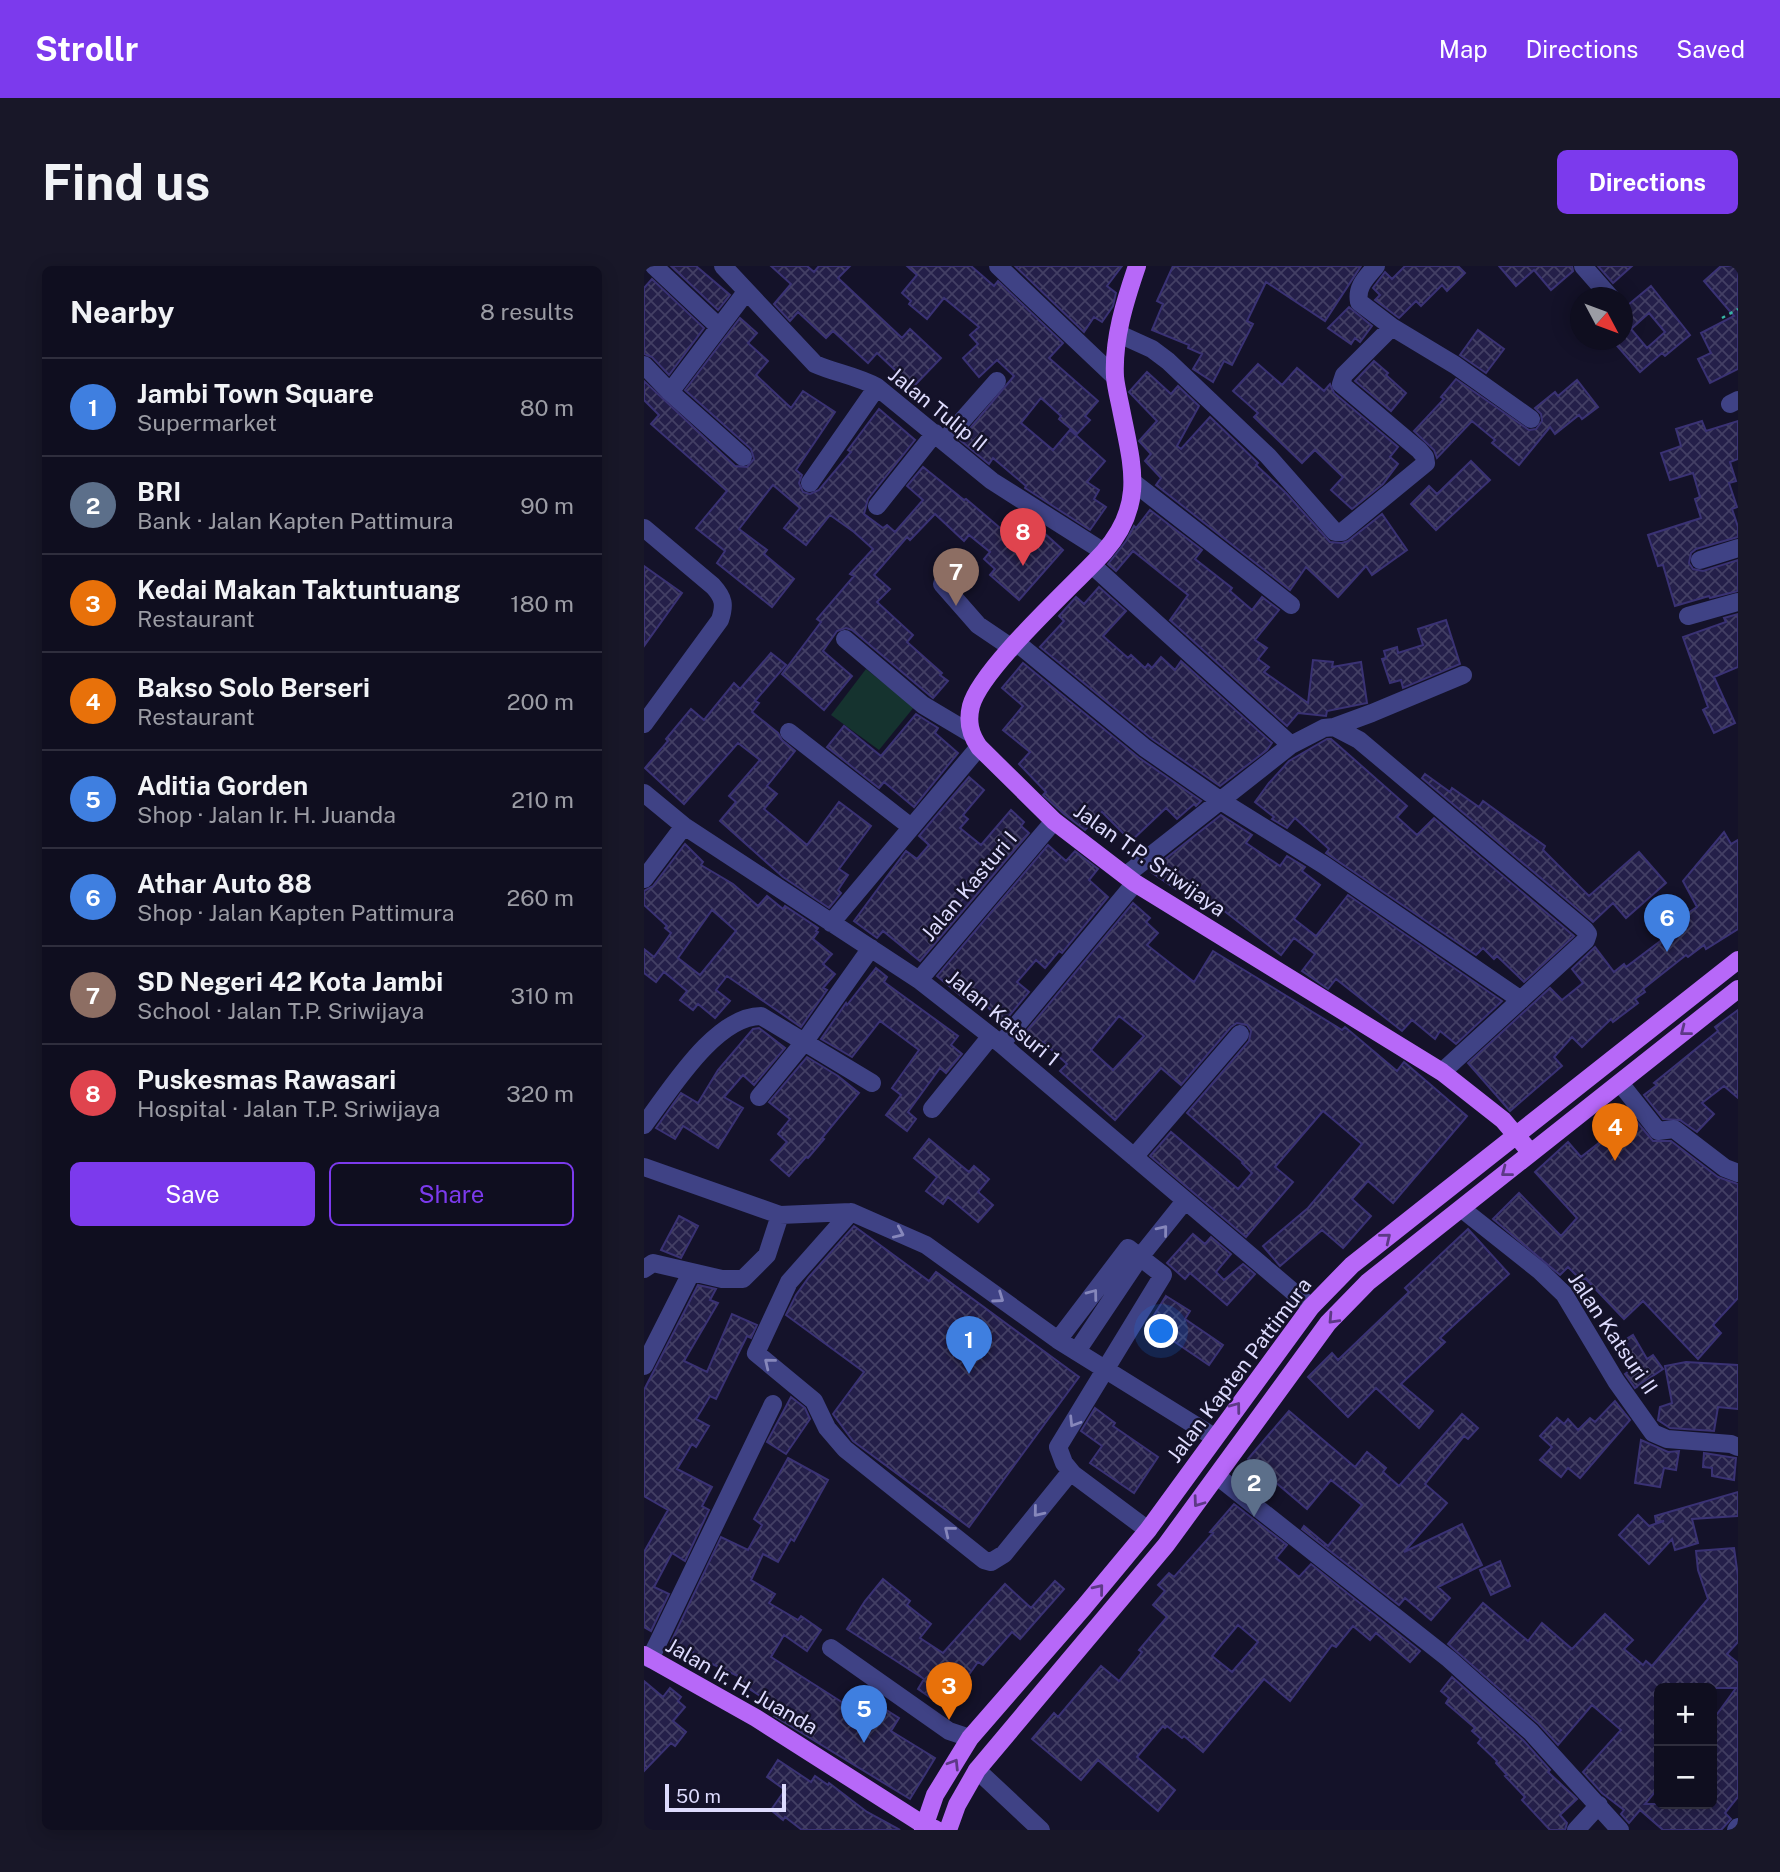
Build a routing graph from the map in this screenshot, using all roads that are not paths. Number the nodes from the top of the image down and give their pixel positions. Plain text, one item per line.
1 (654, 266) edge
2 (723, 266) edge
3 (998, 266) edge
4 (1137, 266) edge
5 (1376, 266) edge
6 (1583, 266) edge
7 (1601, 287) edge
8 (746, 292) junction
9 (719, 327) junction
10 (1392, 327) junction
11 (1119, 334) junction
12 (644, 365) edge
13 (1115, 377) junction
14 (997, 380) dead end
15 (877, 387) junction
16 (670, 392) junction
17 (1531, 419) dead end
18 (939, 437) junction
19 (744, 457) dead end
20 (1133, 482) junction
21 (810, 483) dead end
22 (877, 506) dead end
23 (644, 528) edge
24 (1738, 548) edge
25 (1098, 559) junction
26 (1700, 560) dead end
27 (942, 584) dead end
28 (1738, 602) edge
29 (1291, 605) dead end
30 (1688, 616) dead end
31 (845, 639) dead end
32 (1015, 645) junction
33 (1463, 675) dead end
34 (644, 724) edge
35 (1335, 727) junction
36 (789, 732) dead end
37 (975, 740) junction
38 (1291, 745) junction
39 (644, 793) edge
40 (1221, 801) junction
41 (1054, 821) junction
42 (684, 826) junction
43 (911, 827) junction
44 (1131, 879) junction
45 (644, 880) edge
46 (831, 923) junction
47 (871, 948) junction
48 (1738, 960) edge
49 (919, 980) junction
50 (1738, 989) edge
51 (1521, 1000) junction
52 (1240, 1034) dead end
53 (996, 1040) junction
54 (805, 1041) junction
55 (1442, 1072) junction
56 (872, 1083) dead end
57 (1620, 1083) junction
58 (759, 1097) dead end
59 (932, 1109) dead end
60 (644, 1125) edge
61 (1516, 1134) junction
62 (1531, 1153) junction
63 (1134, 1157) junction
64 (644, 1167) edge
65 (1738, 1173) edge
66 (1184, 1202) junction
67 (1462, 1209) junction
68 (851, 1212) junction
69 (780, 1215) junction
70 (1140, 1257) junction
71 (644, 1269) edge
72 (691, 1273) junction
73 (1311, 1307) junction
74 (1058, 1340) junction
75 (1077, 1351) junction
76 (644, 1366) edge
77 (1107, 1370) junction
78 (774, 1404) dead end
79 (1214, 1437) junction
80 (1738, 1447) edge
81 (1073, 1474) junction
82 (1217, 1475) junction
83 (1148, 1530) junction
84 (831, 1648) dead end
85 (647, 1657) edge
86 (970, 1738) junction
87 (977, 1770) junction
88 (1599, 1805) junction
89 (928, 1828) edge
90 (948, 1830) edge
91 (1041, 1830) edge
92 (1576, 1830) edge
93 (1620, 1830) edge

1 - 9 street
2 - 8 street, Jalan Tulip II
3 - 13 street
4 - 11 main road
5 - 10 street
6 - 7 street
8 - 9 street
8 - 15 street, Jalan Tulip II
9 - 16 street
10 - 11 street
10 - 17 street
11 - 13 main road
12 - 16 street
13 - 20 main road
14 - 18 street
15 - 18 street, Jalan Tulip II
15 - 21 street
16 - 19 street
18 - 22 street
18 - 25 street, Jalan Tulip II
20 - 25 main road
20 - 29 street
23 - 34 street
24 - 26 street
25 - 32 main road
25 - 38 street, Jalan Tulip II
27 - 32 street
28 - 30 street
31 - 37 street
32 - 37 main road
32 - 40 street
33 - 35 street
35 - 38 street
35 - 51 street
36 - 43 street
37 - 41 main road, Jalan T.P. Sriwijaya
37 - 43 street
38 - 40 street
39 - 42 street, Jalan Katsuri 1
40 - 44 street
40 - 51 street
41 - 44 main road, Jalan T.P. Sriwijaya
41 - 49 street, Jalan Kasturi I
42 - 45 street
42 - 46 street, Jalan Katsuri 1
43 - 46 street
44 - 53 street
44 - 55 main road, Jalan T.P. Sriwijaya
46 - 47 street, Jalan Katsuri 1
47 - 49 street, Jalan Katsuri 1
47 - 54 street
48 - 61 main road, Jalan Kapten Pattimura
49 - 53 street, Jalan Katsuri 1
50 -> 57 main road, Jalan Kapten Pattimura
51 - 55 street
52 - 63 street
53 - 59 street
53 - 63 street, Jalan Katsuri 1
54 - 56 street
54 - 58 street
54 - 60 street
55 - 61 main road, Jalan T.P. Sriwijaya
57 - 62 main road, Jalan Kapten Pattimura
57 - 65 street
61 - 62 main road, Jalan T.P. Sriwijaya
73 -> 61 main road, Jalan Kapten Pattimura
62 -> 67 main road, Jalan Kapten Pattimura
63 - 66 street, Jalan Katsuri 1
64 - 69 street
70 -> 66 street
66 - 73 street, Jalan Katsuri 1
67 - 80 street, Jalan Katsuri II
67 -> 82 main road, Jalan Kapten Pattimura
68 - 69 street
68 -> 74 street
81 -> 68 street
69 - 72 street
74 -> 70 street
70 - 75 street
70 - 77 street
71 - 72 street
72 - 76 street
79 -> 73 main road, Jalan Kapten Pattimura
74 - 75 street
75 - 77 street
77 - 79 street
77 -> 81 street
78 - 85 street
79 - 83 main road, Jalan Kapten Pattimura
81 - 83 street
82 -> 87 main road, Jalan Kapten Pattimura
82 - 88 street
86 -> 83 main road, Jalan Kapten Pattimura
84 - 86 street
85 - 89 main road, Jalan Ir. H. Juanda
89 -> 86 main road, Jalan Kapten Pattimura
87 - 90 main road, Jalan Kapten Pattimura
87 - 91 street
88 - 92 street
88 - 93 street

